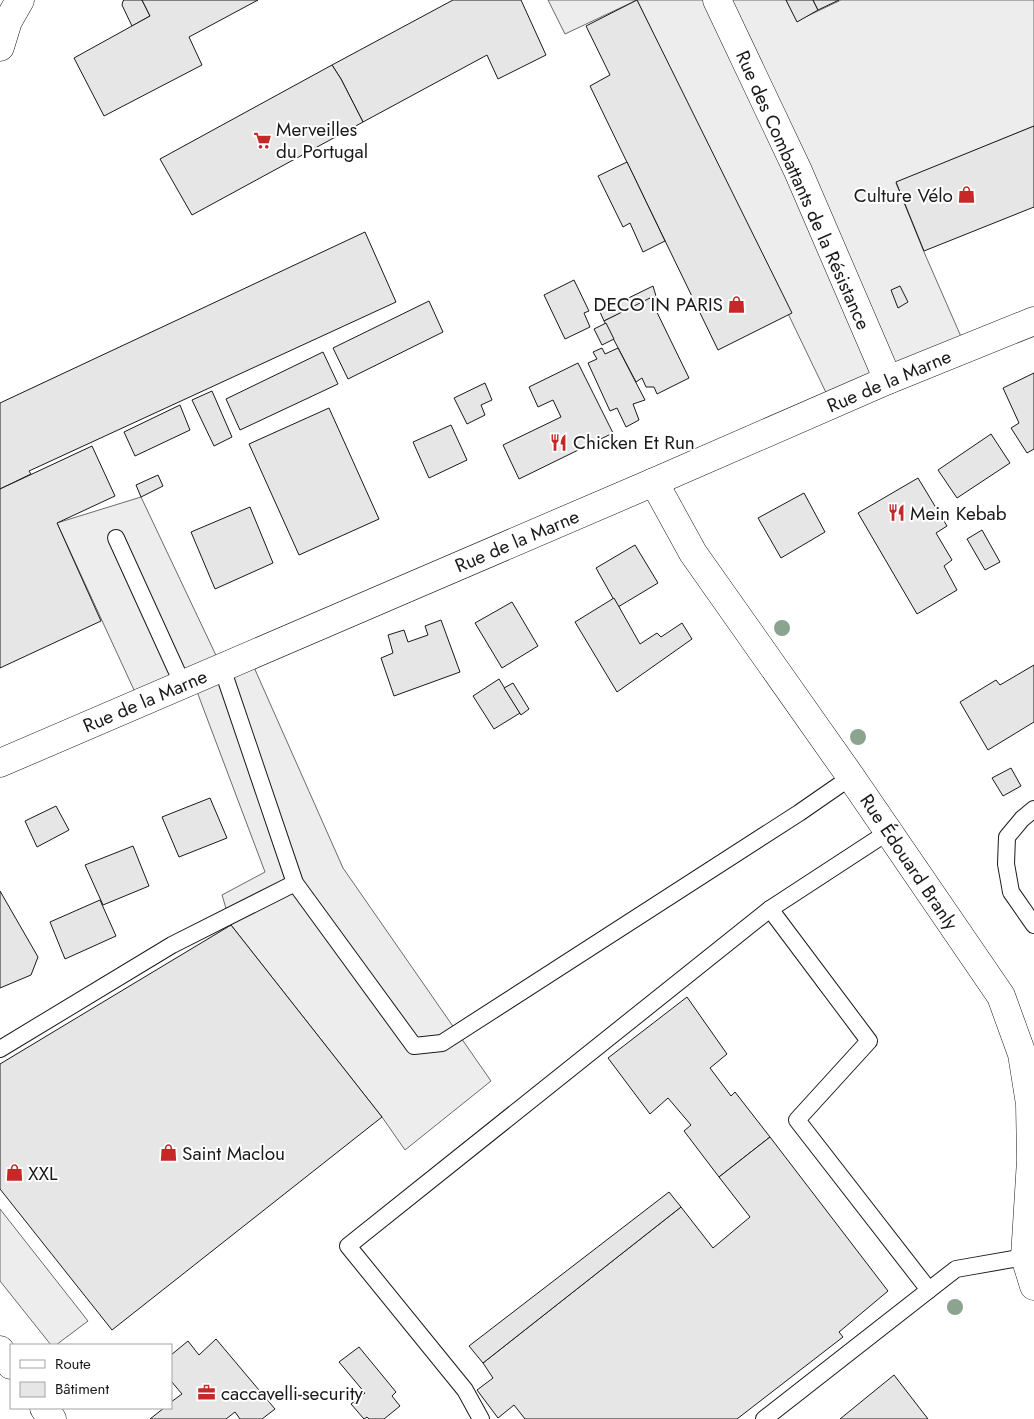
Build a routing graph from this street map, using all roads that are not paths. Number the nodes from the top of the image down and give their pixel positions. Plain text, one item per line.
1 (20, 0) edge
2 (717, 0) edge
3 (0, 48) edge
4 (1034, 321) edge
5 (888, 380) junction
6 (654, 482) junction
7 (116, 538) dead end
8 (222, 668) junction
9 (183, 685) junction
10 (0, 763) edge
11 (851, 777) junction
12 (1034, 809) edge
13 (888, 832) junction
14 (295, 883) junction
15 (770, 909) junction
16 (1034, 925) edge
17 (0, 1049) edge
18 (1024, 1256) junction
19 (1034, 1286) edge
20 (929, 1290) junction
21 (0, 1350) edge
22 (10, 1364) edge
23 (481, 1419) edge
24 (764, 1419) edge

1 - 3 street
2 - 5 street, Rue des Combattants de la Résistance
4 - 5 street, Rue de la Marne
5 - 6 street, Rue de la Marne
6 - 8 street, Rue de la Marne
6 - 11 street, Rue Édouard Branly
7 - 9 lane
8 - 9 street, Rue de la Marne
8 - 14 lane
9 - 10 street, Rue de la Marne
11 - 13 street, Rue Édouard Branly
11 - 14 lane
12 - 16 lane
13 - 15 lane
13 - 18 street, Rue Édouard Branly
14 - 17 lane
15 - 20 lane
15 - 23 lane
18 - 19 street, Rue Édouard Branly
18 - 20 lane
20 - 24 lane
21 - 22 street

